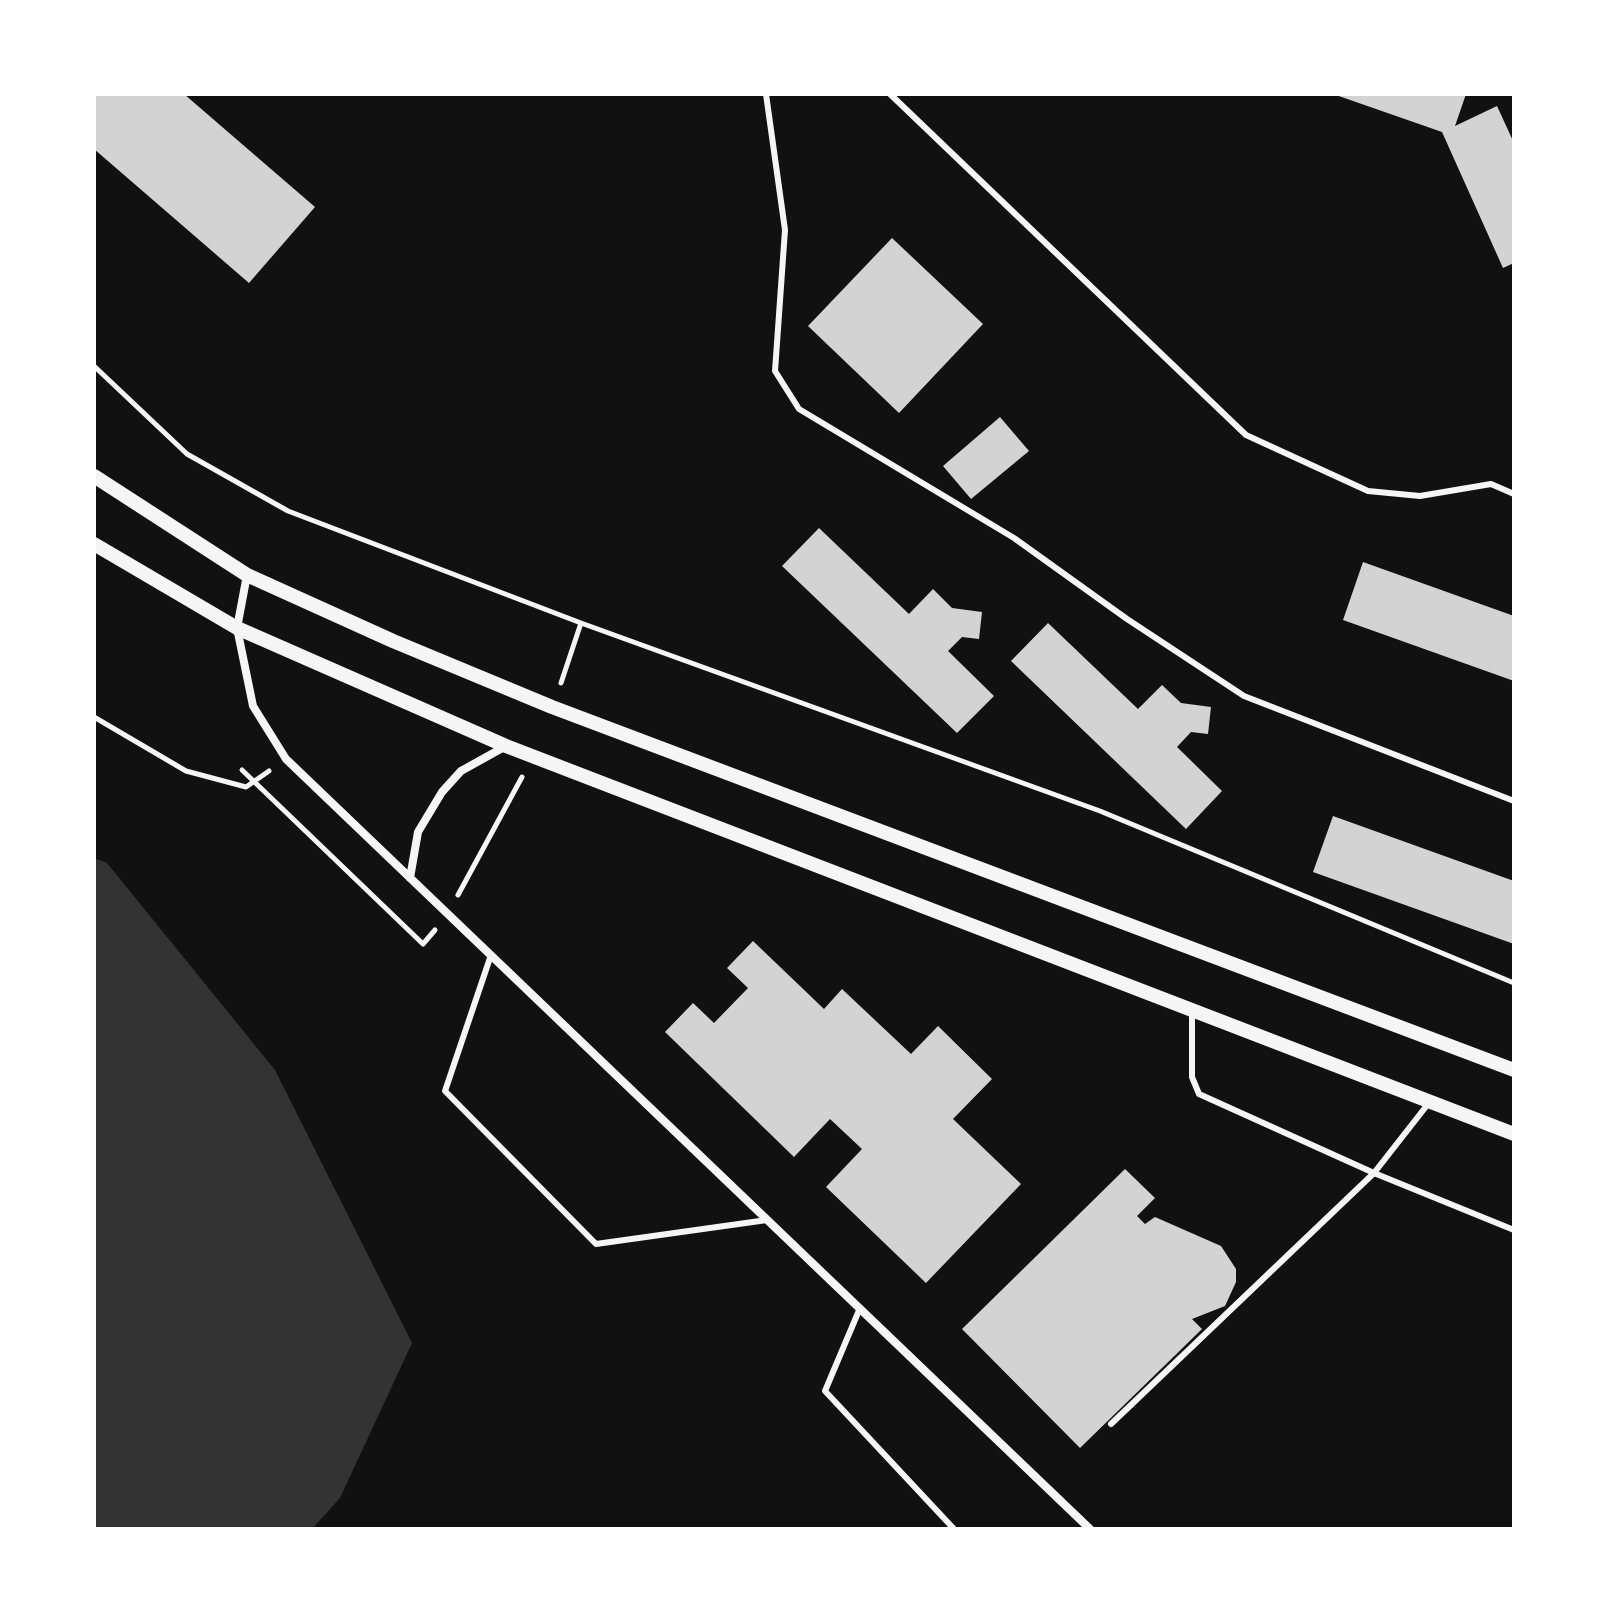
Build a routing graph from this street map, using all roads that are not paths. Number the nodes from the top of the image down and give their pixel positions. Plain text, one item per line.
1 (766, 94) edge
2 (890, 94) edge
3 (94, 476) edge
4 (1514, 494) edge
5 (94, 544) edge
6 (247, 575) junction
7 (237, 628) junction
8 (506, 746) junction
9 (1514, 801) edge
10 (410, 878) junction
11 (491, 955) junction
12 (1192, 1011) junction
13 (1514, 1070) edge
14 (1430, 1102) junction
15 (1514, 1134) edge
16 (1374, 1173) junction
17 (767, 1220) junction
18 (1514, 1230) edge
19 (860, 1308) junction
20 (1111, 1424) dead end
21 (954, 1529) edge
22 (1090, 1529) edge

1 - 9 lane
2 - 4 lane
3 - 6 street
5 - 7 street
6 - 7 street
6 - 13 street
7 - 8 street
7 - 10 street
8 - 10 street
8 - 12 street
10 - 11 street
11 - 17 street
11 - 17 lane
12 - 14 street
12 - 16 lane
14 - 15 street
14 - 16 lane
16 - 18 lane
16 - 20 lane
17 - 19 street
19 - 21 lane
19 - 22 street

